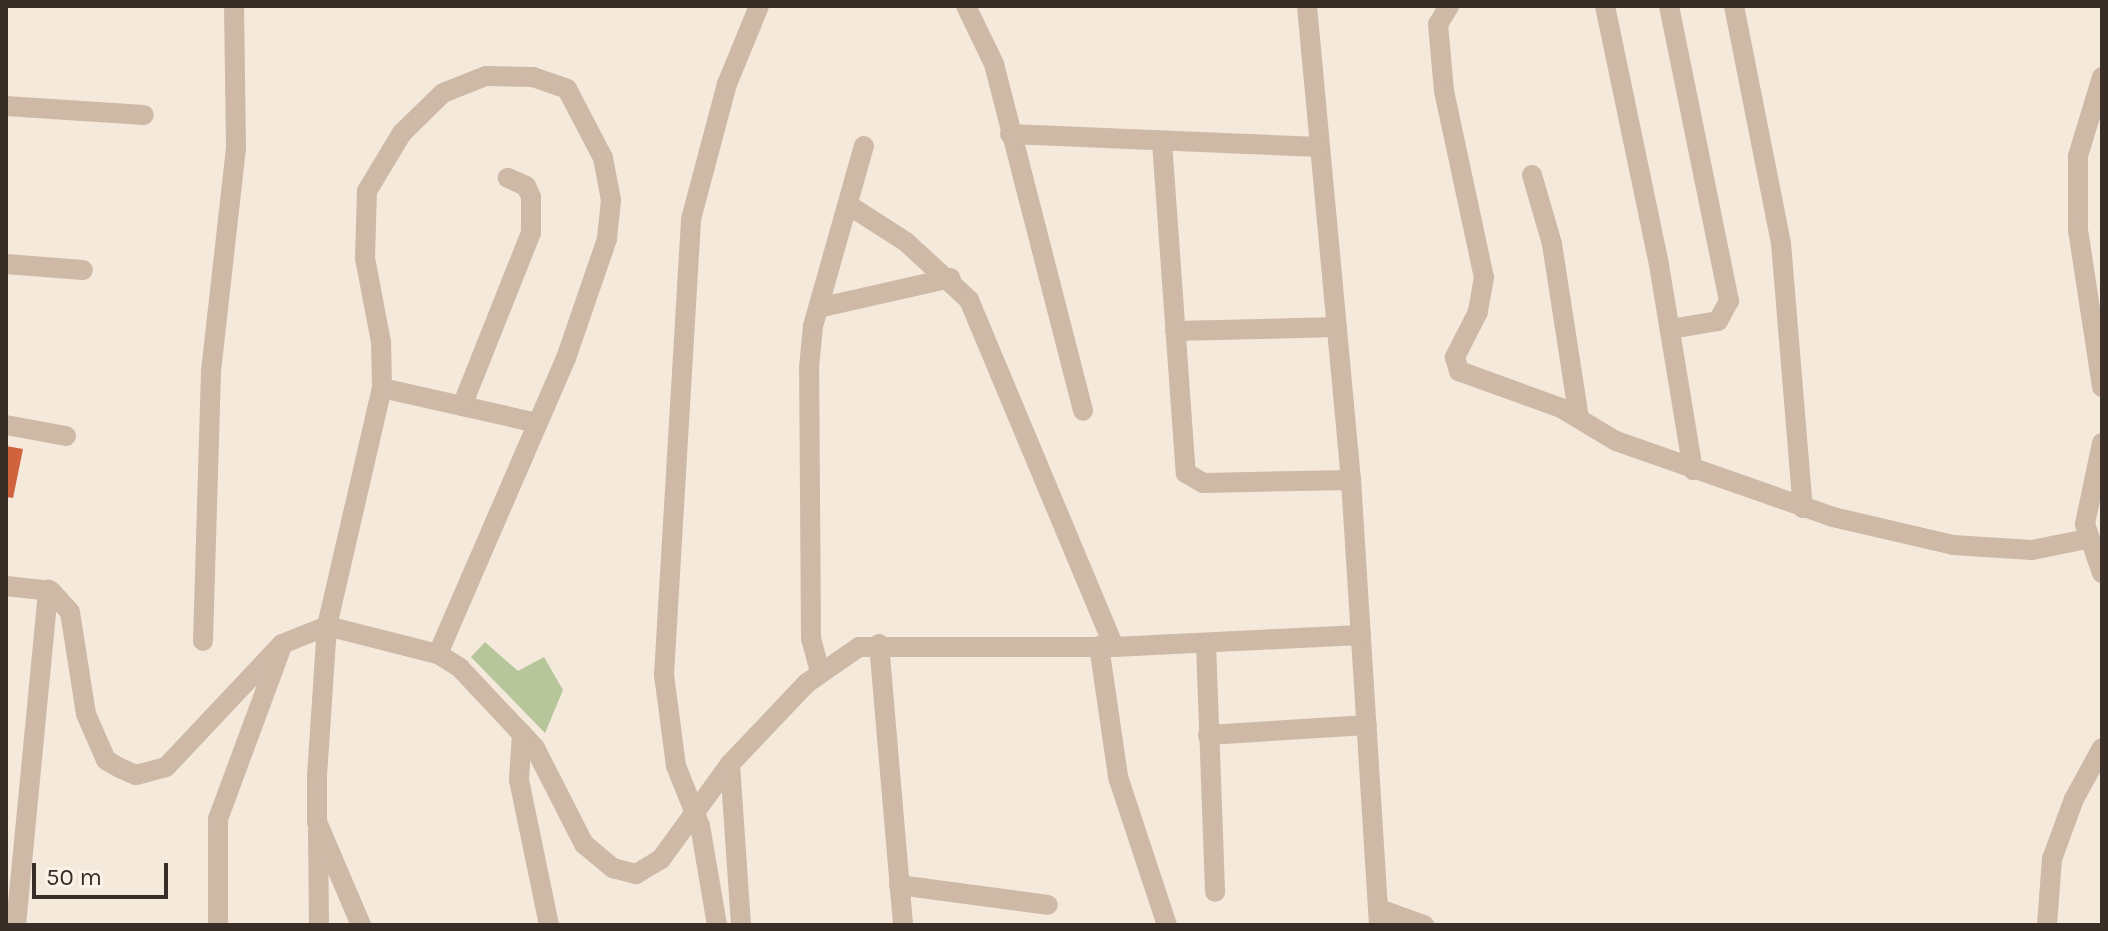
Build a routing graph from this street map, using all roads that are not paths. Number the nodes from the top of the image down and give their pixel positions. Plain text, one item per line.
1 (234, 6) edge
2 (759, 6) edge
3 (966, 6) edge
4 (1307, 6) edge
5 (1449, 6) edge
6 (1605, 6) edge
7 (1669, 6) edge
8 (1734, 6) edge
9 (2102, 77) edge
10 (6, 106) edge
11 (2096, 111) edge
12 (144, 115) dead end
13 (1010, 134) junction
14 (1162, 142) junction
15 (864, 146) dead end
16 (1320, 147) junction
17 (1532, 175) dead end
18 (508, 178) dead end
19 (850, 206) junction
20 (6, 264) edge
21 (83, 270) dead end
22 (951, 278) junction
23 (818, 308) junction
24 (1337, 327) junction
25 (1670, 329) junction
26 (1175, 331) junction
27 (2102, 387) edge
28 (382, 388) junction
29 (462, 406) junction
30 (1083, 411) dead end
31 (1579, 418) junction
32 (537, 423) junction
33 (6, 425) edge
34 (66, 436) dead end
35 (2102, 443) edge
36 (1693, 470) junction
37 (1351, 480) junction
38 (1803, 508) junction
39 (2087, 539) junction
40 (2102, 573) edge
41 (6, 586) edge
42 (48, 590) junction
43 (327, 626) junction
44 (1361, 635) junction
45 (203, 641) dead end
46 (282, 644) junction
47 (879, 644) junction
48 (1206, 644) junction
49 (1106, 646) junction
50 (438, 654) junction
51 (820, 672) junction
52 (1367, 725) junction
53 (522, 733) junction
54 (1208, 735) junction
55 (2102, 748) edge
56 (6, 753) edge
57 (27, 756) junction
58 (730, 764) junction
59 (693, 812) junction
60 (317, 822) junction
61 (899, 885) junction
62 (1215, 892) dead end
63 (1048, 905) dead end
64 (12, 914) edge
65 (1379, 917) edge
66 (218, 925) edge
67 (319, 925) edge
68 (361, 925) edge
69 (549, 925) edge
70 (717, 925) edge
71 (741, 925) edge
72 (903, 925) edge
73 (1167, 925) edge
74 (1424, 925) edge
75 (2047, 925) edge

1 - 45 street
2 - 59 street
3 - 13 street
4 - 16 street
5 - 31 street
6 - 25 street
7 - 25 street
8 - 38 street
9 - 11 street
10 - 12 street
11 - 27 street
13 - 14 street
13 - 30 street
14 - 16 street
14 - 26 street
15 - 19 street
16 - 24 street
17 - 31 street
18 - 29 street
19 - 22 street
19 - 23 street
20 - 21 street
22 - 23 street
22 - 49 street
23 - 51 street
24 - 26 street
24 - 37 street
25 - 36 street
26 - 37 street
28 - 29 street
28 - 32 street
28 - 43 street
29 - 32 street
31 - 36 street
32 - 50 street
33 - 34 street
35 - 39 street
36 - 38 street
37 - 44 street
38 - 39 street
39 - 40 street
41 - 42 street
42 - 46 street
42 - 57 street
43 - 46 street
43 - 50 street
43 - 60 street
44 - 48 street
44 - 52 street
46 - 66 street
47 - 49 street
47 - 51 street
47 - 61 street
48 - 49 street
48 - 54 street
49 - 73 street
50 - 53 street
51 - 58 street
52 - 54 street
52 - 65 street
53 - 59 street
53 - 69 street
54 - 62 street
55 - 75 street
56 - 57 street
57 - 64 street
58 - 59 street
58 - 71 street
59 - 70 street
60 - 67 street
60 - 68 street
61 - 63 street
61 - 72 street
65 - 74 street

